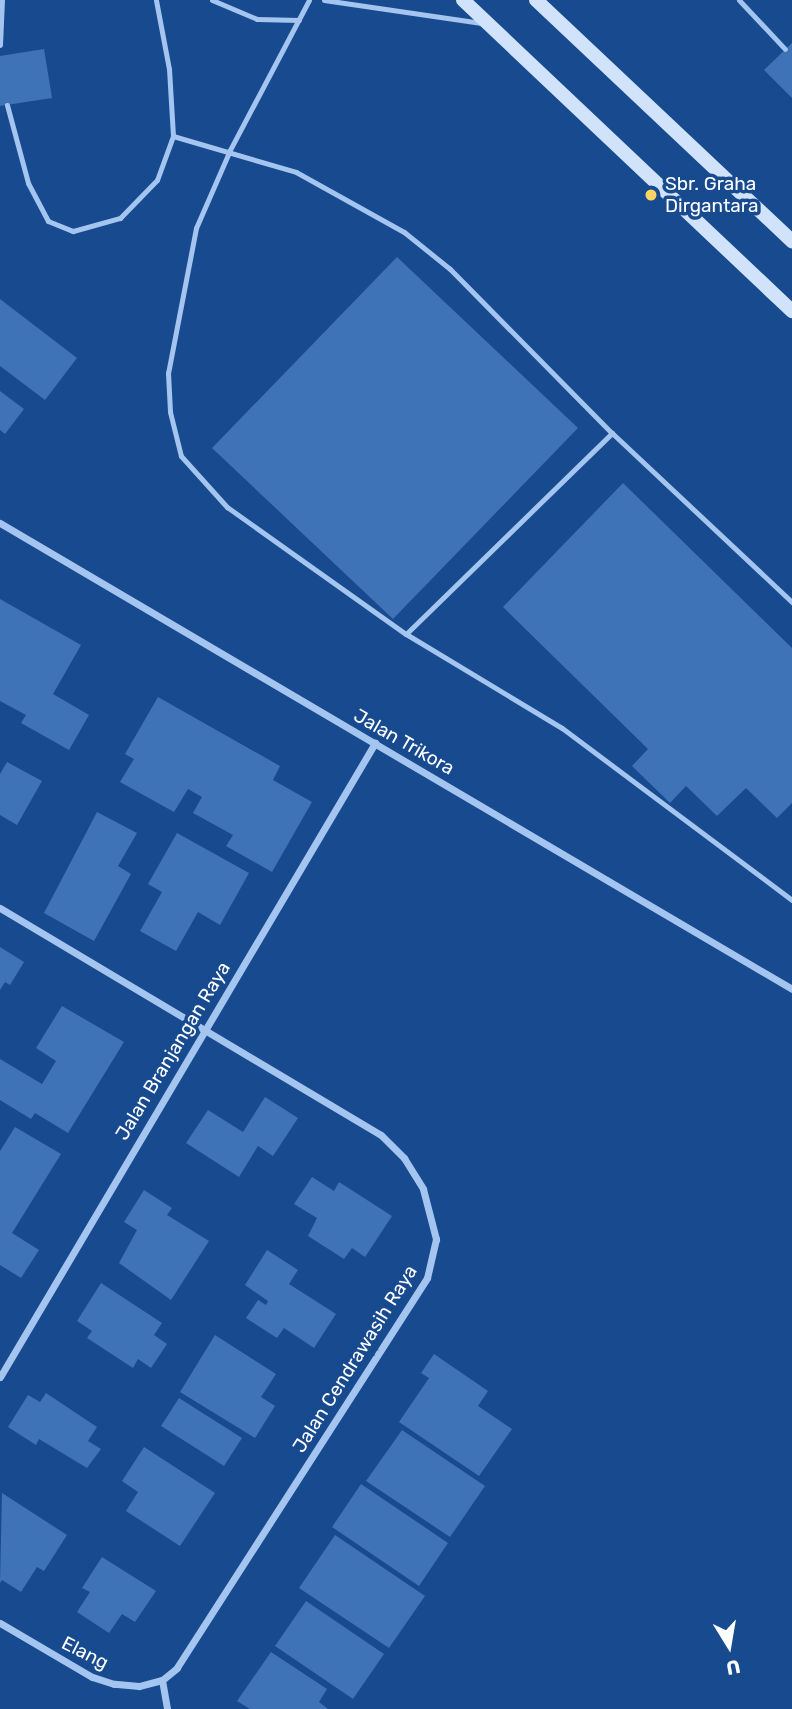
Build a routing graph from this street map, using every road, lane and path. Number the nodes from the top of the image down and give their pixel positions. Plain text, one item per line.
1 (2, 0) edge
2 (156, 0) edge
3 (212, 0) edge
4 (309, 0) edge
5 (324, 0) edge
6 (463, 0) edge
7 (536, 0) edge
8 (739, 0) edge
9 (299, 20) junction
10 (487, 24) junction
11 (0, 45) edge
12 (785, 49) dead end
13 (7, 105) dead end
14 (173, 136) junction
15 (230, 150) junction
16 (792, 241) edge
17 (792, 311) edge
18 (612, 433) junction
19 (0, 523) edge
20 (792, 602) edge
21 (406, 634) junction
22 (375, 743) junction
23 (792, 900) edge
24 (0, 908) edge
25 (792, 989) edge
26 (205, 1027) junction
27 (0, 1377) edge
28 (0, 1623) edge
29 (162, 1680) junction
30 (166, 1709) edge

1 - 11 lane
2 - 14 lane
3 - 9 lane
4 - 9 lane
5 - 10 lane
6 - 10 street
7 - 16 street
8 - 12 lane
9 - 15 lane
10 - 17 street
13 - 14 lane
14 - 15 lane
15 - 18 lane
15 - 21 lane
18 - 20 lane
18 - 21 lane
19 - 22 street, Jalan Trikora
21 - 23 lane
22 - 25 street, Jalan Trikora
22 - 26 street, Jalan Branjangan Raya
24 - 26 street, Jalan Cendrawasih Raya
26 - 27 street, Jalan Branjangan Raya
26 - 29 street, Jalan Cendrawasih Raya
28 - 29 street, Elang
29 - 30 street

